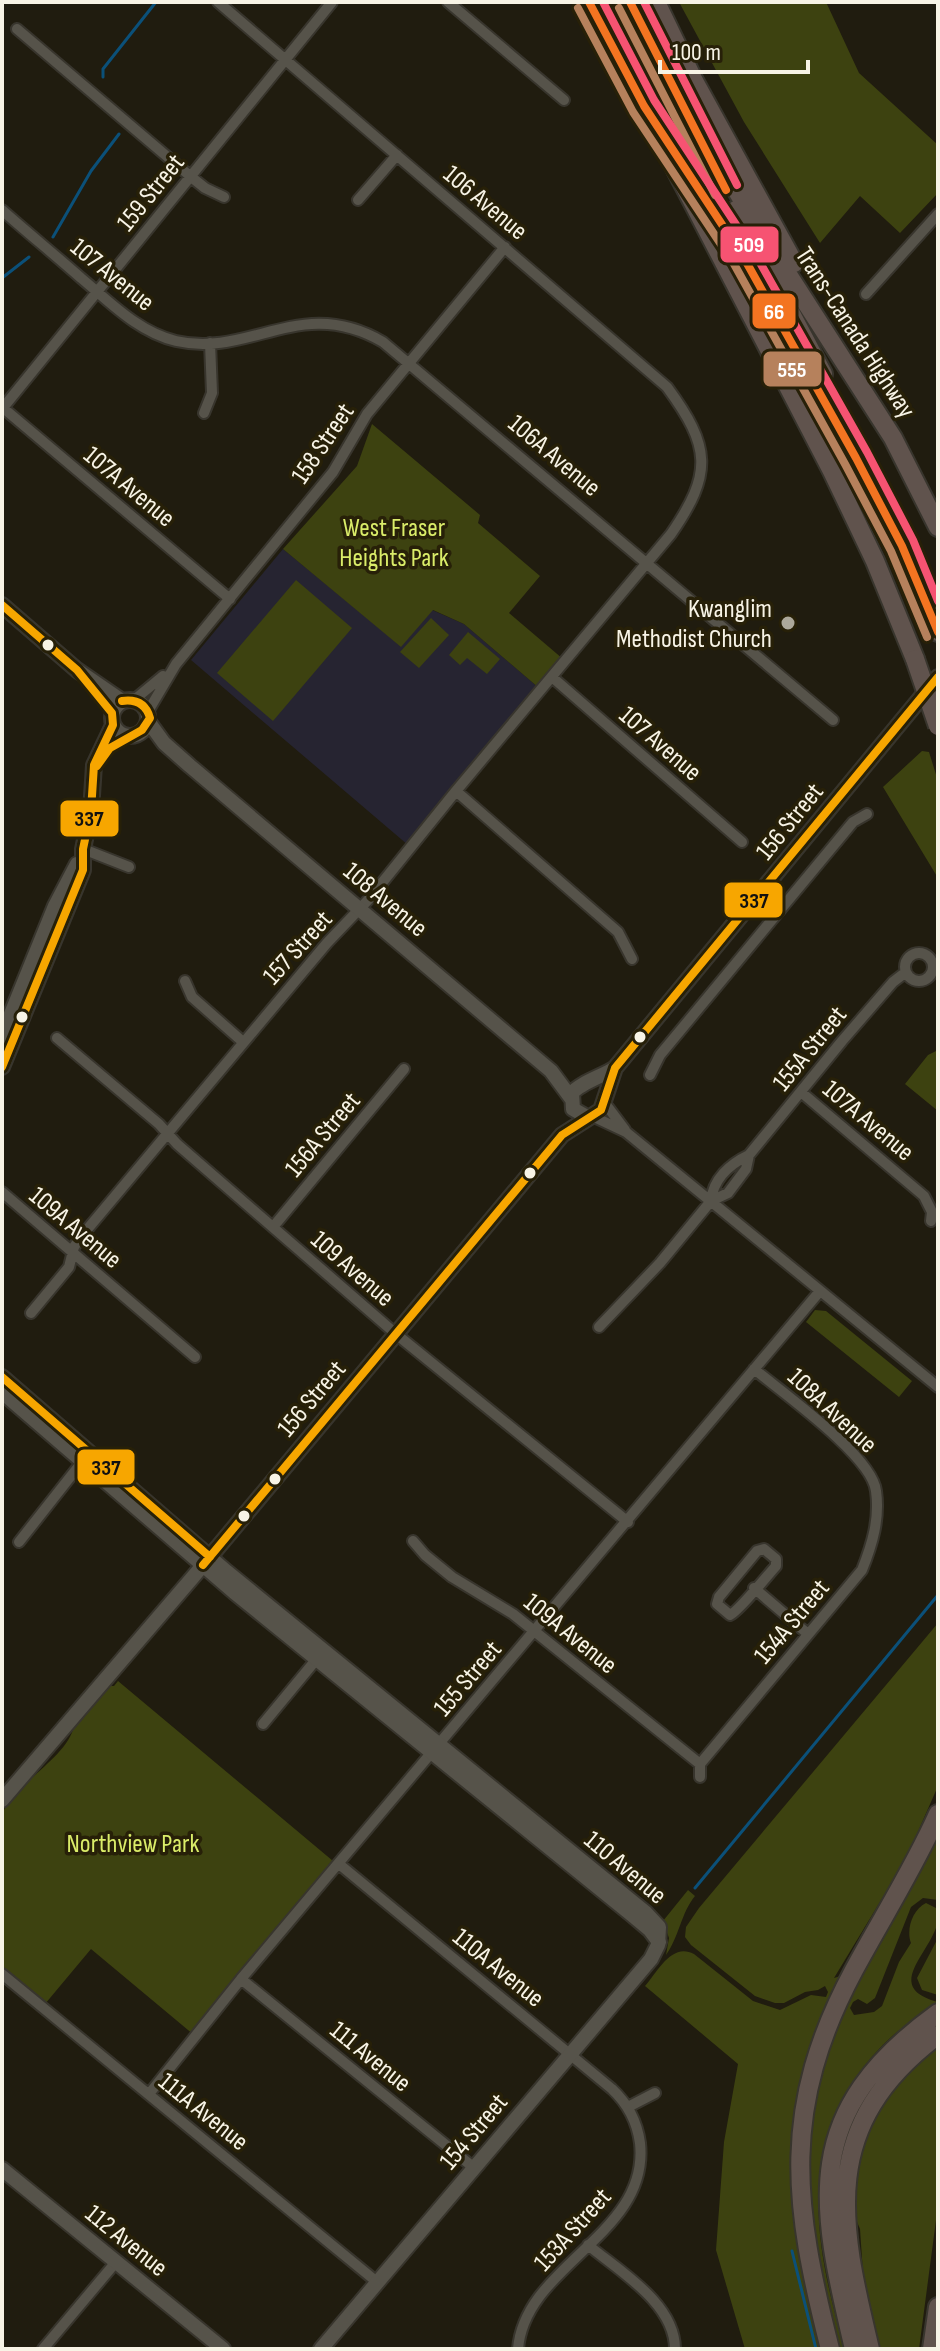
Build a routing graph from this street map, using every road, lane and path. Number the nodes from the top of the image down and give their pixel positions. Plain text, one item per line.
1 (218, 2) edge
2 (332, 2) edge
3 (448, 2) edge
4 (581, 2) edge
5 (589, 2) edge
6 (630, 2) edge
7 (656, 2) edge
8 (17, 29) dead end
9 (611, 44) junction
10 (285, 60) junction
11 (676, 88) junction
12 (564, 100) dead end
13 (644, 106) junction
14 (397, 155) junction
15 (190, 176) junction
16 (224, 197) dead end
17 (358, 200) dead end
18 (2, 210) edge
19 (938, 214) edge
20 (505, 247) junction
21 (97, 292) junction
22 (866, 294) dead end
23 (210, 343) junction
24 (409, 363) junction
25 (870, 398) junction
26 (2, 408) edge
27 (204, 413) dead end
28 (701, 455) joint
29 (938, 527) edge
30 (648, 562) junction
31 (230, 599) junction
32 (938, 600) edge
33 (2, 605) edge
34 (938, 632) edge
35 (176, 664) junction
36 (77, 670) junction
37 (552, 677) junction
38 (938, 677) edge
39 (128, 701) junction
40 (148, 717) junction
41 (112, 719) junction
42 (833, 720) dead end
43 (938, 726) edge
44 (132, 736) junction
45 (190, 766) junction
46 (93, 777) junction
47 (456, 791) junction
48 (867, 814) dead end
49 (742, 842) dead end
50 (83, 853) junction
51 (129, 867) dead end
52 (361, 909) junction
53 (632, 959) dead end
54 (906, 972) dead end
55 (185, 981) dead end
56 (2, 1036) edge
57 (57, 1038) dead end
58 (243, 1042) junction
59 (2, 1067) edge
60 (615, 1068) junction
61 (404, 1069) dead end
62 (551, 1071) junction
63 (650, 1075) dead end
64 (585, 1084) junction
65 (801, 1092) junction
66 (604, 1100) junction
67 (571, 1102) junction
68 (589, 1117) junction
69 (626, 1132) junction
70 (167, 1133) junction
71 (562, 1135) junction
72 (2, 1192) edge
73 (711, 1201) junction
74 (931, 1221) dead end
75 (273, 1227) junction
76 (72, 1252) junction
77 (820, 1291) junction
78 (31, 1313) dead end
79 (599, 1327) dead end
80 (396, 1334) junction
81 (195, 1357) dead end
82 (754, 1369) junction
83 (2, 1377) edge
84 (938, 1387) edge
85 (2, 1392) edge
86 (82, 1462) junction
87 (876, 1488) joint
88 (138, 1495) junction
89 (628, 1522) junction
90 (413, 1541) dead end
91 (19, 1542) dead end
92 (206, 1561) junction
93 (754, 1588) junction
94 (535, 1631) junction
95 (808, 1634) junction
96 (320, 1655) junction
97 (263, 1724) dead end
98 (436, 1749) junction
99 (700, 1764) junction
100 (700, 1777) dead end
101 (4, 1793) edge
102 (938, 1814) edge
103 (339, 1864) junction
104 (659, 1942) joint
105 (2, 1974) edge
106 (241, 1979) junction
107 (938, 2013) edge
108 (938, 2035) edge
109 (569, 2054) junction
110 (655, 2093) dead end
111 (149, 2094) junction
112 (628, 2107) junction
113 (638, 2133) joint
114 (473, 2167) junction
115 (2, 2169) edge
116 (588, 2245) junction
117 (116, 2262) junction
118 (377, 2282) junction
119 (938, 2307) edge
120 (43, 2349) edge
121 (223, 2349) edge
122 (321, 2349) edge
123 (518, 2349) edge
124 (675, 2349) edge
125 (830, 2349) edge
126 (854, 2349) edge
127 (870, 2349) edge
128 (932, 2349) edge

1 - 10 street, 106 Avenue
2 - 10 street, 159 Street
3 - 12 street
4 - 9 highway
5 - 9 highway
6 - 11 highway, Trans-Canada Highway
7 - 25 highway
8 - 15 street
9 - 13 highway
10 - 14 street, 106 Avenue
10 - 15 street, 159 Street
11 - 25 highway, Trans-Canada Highway
11 - 32 highway
13 - 34 highway
13 - 43 highway, bridge
14 - 17 street
14 - 20 street, 106 Avenue
15 - 16 street
15 - 21 street, 159 Street
18 - 21 street, 107 Avenue
19 - 22 street
20 - 24 street, 158 Street
20 - 28 street, 106 Avenue
21 - 23 street, 107 Avenue
21 - 26 street, 159 Street
23 - 24 street, 106A Avenue
23 - 27 street
24 - 30 street, 106A Avenue
24 - 31 street, 158 Street
25 - 29 highway, Trans-Canada Highway
26 - 31 street, 107A Avenue
28 - 30 street, 157 Street
30 - 37 street, 157 Street
30 - 42 street, 106A Avenue
31 - 35 street, 158 Street
33 - 36 street
35 - 39 street, 158 Street
35 - 40 street, 158 Street
36 - 39 street
36 - 41 street
37 - 47 street, 157 Street
37 - 49 street, 107 Avenue
38 - 60 street, 156 Street
39 - 40 street
39 - 41 street
40 - 44 street
40 - 45 street, 108 Avenue
41 - 44 street
41 - 46 street
44 - 45 street, 108 Avenue
44 - 46 street
45 - 52 street, 108 Avenue
46 - 50 street
47 - 52 street, 157 Street
47 - 53 street
48 - 63 street, 156 Street
50 - 51 street
50 - 56 street
50 - 59 street
52 - 58 street, 157 Street
52 - 62 street, 108 Avenue
54 - 65 street, 155A Street
55 - 58 street
57 - 70 street, 109 Avenue
58 - 70 street, 157 Street
60 - 64 street, 156 Street
60 - 66 street, 156 Street
61 - 75 street, 156A Street
62 - 64 street, 108 Avenue
62 - 67 street, 108 Avenue
64 - 66 street
64 - 67 street
65 - 73 street, 155A Street
65 - 74 street, 107A Avenue
66 - 68 street
66 - 69 street
67 - 68 street
67 - 71 street, 156 Street
68 - 69 street
68 - 71 street, 156 Street
69 - 73 street
70 - 75 street, 109 Avenue
70 - 76 street, 157 Street
71 - 80 street, 156 Street
72 - 76 street, 109A Avenue
73 - 77 street
73 - 79 street, 155A Street
75 - 80 street, 109 Avenue
76 - 78 street, 157 Street
76 - 81 street, 109A Avenue
77 - 82 street, 155 Street
77 - 84 street
80 - 89 street, 109 Avenue
80 - 92 street, 156 Street
82 - 87 street, 108A Avenue
82 - 89 street, 155 Street
83 - 88 street, 110 Avenue
85 - 86 street, 110 Avenue
86 - 88 street
86 - 91 street
86 - 92 street, 110 Avenue
87 - 95 street, 154A Street
88 - 92 street, 110 Avenue
89 - 94 street, 155 Street
90 - 94 street, 109A Avenue
92 - 96 street, 110 Avenue
92 - 101 street, 156 Street
93 - 93 street
93 - 95 street
94 - 98 street, 155 Street
94 - 99 street, 109A Avenue
95 - 99 street, 154A Street
96 - 97 street
96 - 98 street, 110 Avenue
98 - 103 street, 155 Street
98 - 104 street, 110 Avenue
99 - 100 street
102 - 125 highway
103 - 106 street, 155 Street
103 - 109 street, 110A Avenue
104 - 109 street, 154 Street
105 - 111 street, 111A Avenue
106 - 111 street, 155 Street
106 - 114 street, 111 Avenue
107 - 126 highway
108 - 127 highway
109 - 112 street, 110A Avenue
109 - 114 street, 154 Street
110 - 112 street
111 - 118 street, 111A Avenue
112 - 113 street, 110A Avenue
113 - 116 street, 153A Street
114 - 118 street, 154 Street
115 - 117 street, 112 Avenue
116 - 123 street, 153A Street
116 - 124 street
117 - 120 street
117 - 121 street, 112 Avenue
118 - 122 street, 154 Street
119 - 128 highway

